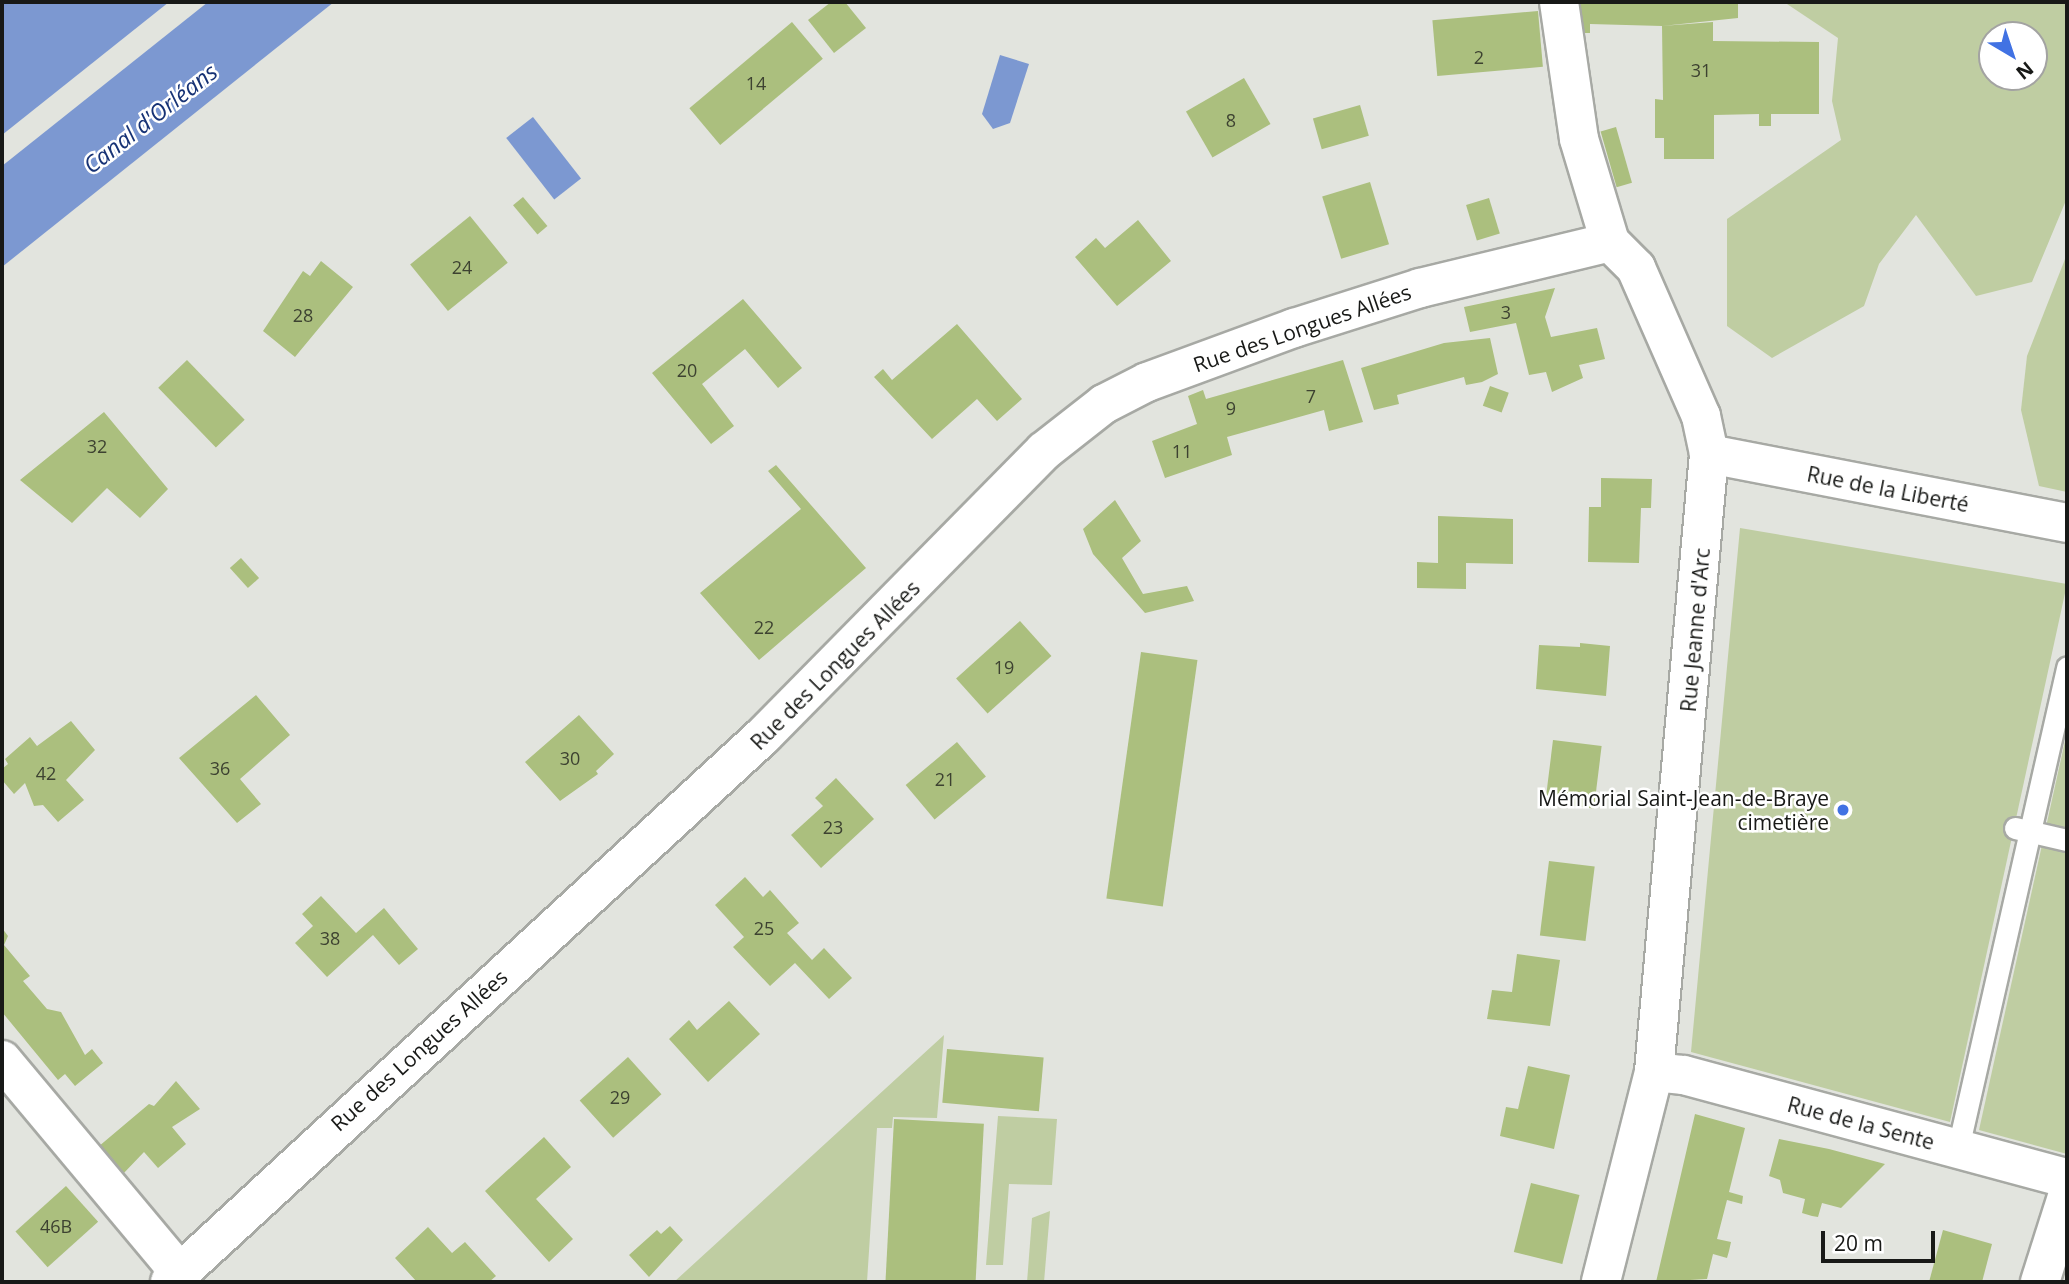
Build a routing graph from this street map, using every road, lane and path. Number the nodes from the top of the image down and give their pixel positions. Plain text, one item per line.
1 (1559, 2) edge
2 (1610, 242) junction
3 (1709, 454) junction
4 (2067, 523) edge
5 (2067, 667) edge
6 (2022, 830) junction
7 (2067, 840) edge
8 (2, 1060) edge
9 (1654, 1072) junction
10 (1958, 1148) junction
11 (2067, 1178) edge
12 (2067, 1197) edge
13 (175, 1278) edge
14 (1601, 1282) edge
15 (2039, 1282) edge

1 - 2 street, Rue Jeanne d'Arc
2 - 3 street, Rue Jeanne d'Arc
2 - 13 street, Rue des Longues Allées
3 - 4 street, Rue de la Liberté
3 - 9 street, Rue Jeanne d'Arc
5 - 6 lane
6 - 7 lane
6 - 10 lane
8 - 13 street
9 - 10 street, Rue de la Sente
9 - 14 street, Rue Jeanne d'Arc
10 - 11 street, Rue de la Sente
12 - 15 street

